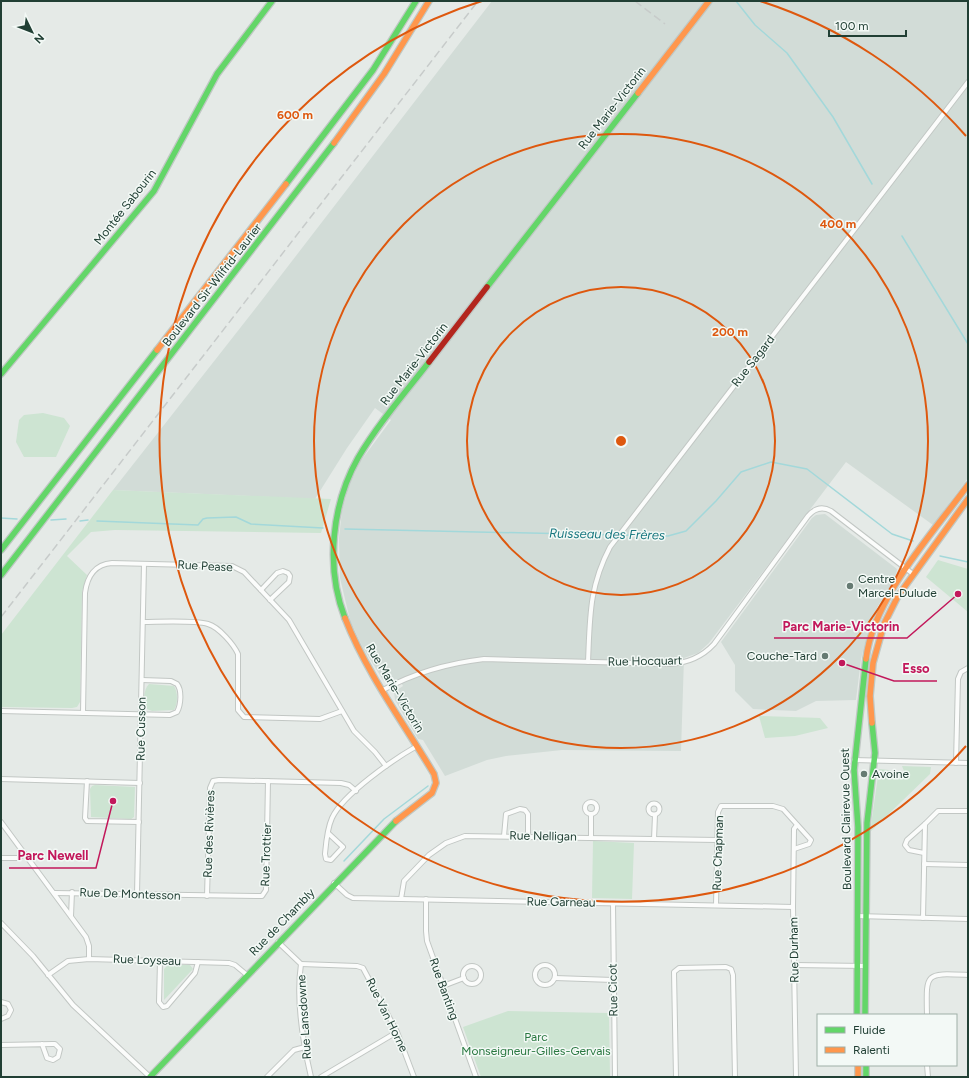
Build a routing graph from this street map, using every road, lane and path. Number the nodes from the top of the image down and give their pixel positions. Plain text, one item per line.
1 (272, 1) edge
2 (416, 1) edge
3 (429, 1) edge
4 (709, 1) edge
5 (968, 82) edge
6 (1, 374) edge
7 (968, 485) edge
8 (960, 496) junction
9 (967, 500) edge
10 (1, 550) edge
11 (144, 564) junction
12 (906, 569) junction
13 (913, 574) junction
14 (1, 575) edge
15 (261, 590) junction
16 (270, 600) junction
17 (143, 622) junction
18 (867, 653) junction
19 (874, 656) junction
20 (588, 662) junction
21 (968, 668) edge
22 (142, 680) junction
23 (383, 690) junction
24 (1, 711) edge
25 (342, 711) junction
26 (83, 713) junction
27 (141, 714) junction
28 (417, 746) junction
29 (854, 760) junction
30 (875, 761) junction
31 (956, 763) junction
32 (968, 763) edge
33 (386, 766) junction
34 (1, 779) edge
35 (87, 781) junction
36 (268, 781) junction
37 (140, 783) junction
38 (435, 787) joint
39 (356, 791) junction
40 (968, 811) edge
41 (591, 814) dead end
42 (655, 815) dead end
43 (1, 822) edge
44 (139, 822) junction
45 (925, 824) junction
46 (797, 825) junction
47 (328, 833) junction
48 (504, 836) junction
49 (528, 836) junction
50 (591, 837) junction
51 (654, 839) junction
52 (717, 840) junction
53 (794, 849) junction
54 (924, 853) junction
55 (25, 854) junction
56 (1, 858) edge
57 (924, 864) junction
58 (968, 865) edge
59 (334, 883) junction
60 (72, 892) junction
61 (54, 893) junction
62 (136, 894) junction
63 (207, 896) junction
64 (401, 899) junction
65 (426, 899) junction
66 (613, 903) junction
67 (716, 905) junction
68 (793, 907) junction
69 (71, 916) junction
70 (857, 916) junction
71 (865, 917) junction
72 (923, 918) junction
73 (968, 919) edge
74 (1, 924) edge
75 (278, 942) junction
76 (89, 959) junction
77 (160, 961) junction
78 (198, 962) junction
79 (301, 964) junction
80 (794, 965) junction
81 (857, 966) junction
82 (864, 966) junction
83 (48, 975) junction
84 (247, 975) junction
85 (968, 975) edge
86 (464, 978) junction
87 (555, 978) junction
88 (613, 980) junction
89 (443, 986) junction
90 (1, 1002) edge
91 (858, 1014) edge
92 (865, 1014) edge
93 (927, 1014) edge
94 (1, 1019) edge
95 (397, 1032) junction
96 (1, 1044) edge
97 (42, 1044) junction
98 (305, 1047) junction
99 (858, 1066) edge
100 (866, 1066) edge
101 (927, 1066) edge
102 (150, 1077) edge
103 (267, 1077) edge
104 (311, 1077) edge
105 (321, 1077) edge
106 (414, 1077) edge
107 (476, 1077) edge
108 (615, 1077) edge
109 (676, 1077) edge
110 (735, 1077) edge
111 (796, 1077) edge
112 (858, 1077) edge
113 (866, 1077) edge
114 (928, 1077) edge

1 - 6 main road, Montée Sabourin
2 - 10 main road, Boulevard Sir-Wilfrid-Laurier
3 - 14 main road, Boulevard Sir-Wilfrid-Laurier
4 - 23 main road, Rue Marie-Victorin
5 - 20 street, Rue Sagard
7 - 8 main road, Boulevard Clairevue Ouest
8 - 9 main road
8 - 12 main road, Boulevard Clairevue Ouest
9 - 13 main road, Boulevard Clairevue Ouest
11 - 15 street, Rue Pease
11 - 17 street, Rue Cusson
11 - 26 street, Rue Pease
12 - 13 street, Rue Hocquart
12 - 18 main road, Boulevard Clairevue Ouest
12 - 20 street, Rue Hocquart
13 - 19 main road, Boulevard Clairevue Ouest
15 - 16 street, Rue Pease
15 - 16 street
16 - 25 street, Rue Pease
17 - 22 street, Rue Cusson
17 - 25 street
18 - 19 main road
18 - 29 main road, Boulevard Clairevue Ouest
19 - 30 main road, Boulevard Clairevue Ouest
20 - 23 street, Rue Hocquart
21 - 31 street
22 - 27 street, Rue Cusson
22 - 27 street
23 - 28 main road, Rue Marie-Victorin
24 - 26 street
25 - 33 street, Rue Pease
26 - 27 street
27 - 37 street, Rue Cusson
28 - 33 street
28 - 38 main road, Rue Marie-Victorin
29 - 30 street
29 - 70 main road, Boulevard Clairevue Ouest
30 - 31 street
30 - 71 main road, Boulevard Clairevue Ouest
31 - 32 street
33 - 39 street
34 - 35 street
35 - 37 street
35 - 44 street
36 - 39 street
36 - 63 street, Rue des Rivières
36 - 63 street, Rue Trottier
37 - 44 street, Rue Cusson
38 - 59 main road, Rue de Chambly
39 - 47 street
40 - 45 street
41 - 50 street
42 - 51 street
43 - 55 street
44 - 62 street, Rue Cusson
45 - 54 street
45 - 54 street
46 - 52 street, Rue Chapman
46 - 53 street, Rue Durham
46 - 53 street, Rue Chapman
47 - 47 street
48 - 49 street, Rue Nelligan
48 - 49 street
48 - 64 street, Rue Nelligan
49 - 50 street, Rue Nelligan
50 - 51 street, Rue Nelligan
51 - 52 street, Rue Nelligan
52 - 67 street, Rue Chapman
53 - 68 street, Rue Durham
54 - 57 street
55 - 56 street
55 - 61 street
57 - 58 street
57 - 72 street
59 - 64 street, Rue Garneau
59 - 75 main road, Rue de Chambly
60 - 61 street, Rue De Montesson
60 - 62 street, Rue De Montesson
60 - 69 street
61 - 69 street
62 - 63 street, Rue De Montesson
64 - 65 street, Rue Garneau
65 - 66 street, Rue Garneau
65 - 89 street, Rue Banting
66 - 67 street, Rue Garneau
66 - 88 street, Rue Cicot
67 - 68 street, Rue Garneau
68 - 80 street, Rue Durham
69 - 76 street
70 - 71 street
70 - 81 main road, Boulevard Clairevue Ouest
71 - 72 street
71 - 82 main road, Boulevard Clairevue Ouest
72 - 73 street
74 - 83 street
75 - 79 street, Rue Lansdowne
75 - 84 main road, Rue de Chambly
76 - 77 street, Rue Loyseau
76 - 83 street, Rue Loyseau
77 - 78 street, Rue Loyseau
77 - 78 street
78 - 84 street, Rue Loyseau
79 - 95 street, Rue Van Horne
79 - 98 street, Rue Lansdowne
80 - 81 street
80 - 111 street, Rue Durham
81 - 82 street
81 - 91 main road, Boulevard Clairevue Ouest
82 - 92 main road, Boulevard Clairevue Ouest
83 - 102 street
84 - 102 main road, Rue de Chambly
85 - 93 street
86 - 86 street
86 - 89 street
87 - 87 street
87 - 88 street
88 - 108 street, Rue Cicot
89 - 107 street, Rue Banting
90 - 94 street
95 - 105 street
95 - 106 street, Rue Van Horne
96 - 97 street
97 - 97 street
98 - 103 street
98 - 104 street, Rue Lansdowne
99 - 112 main road
100 - 113 main road
101 - 114 street
109 - 110 street

